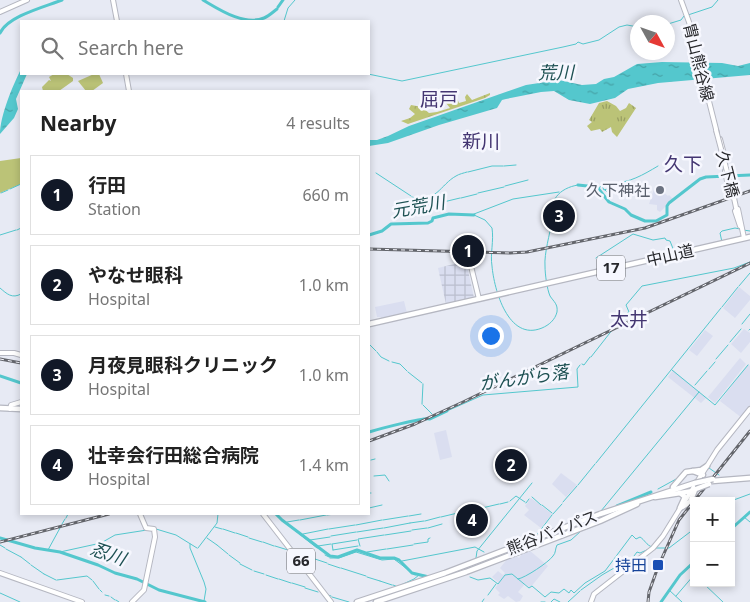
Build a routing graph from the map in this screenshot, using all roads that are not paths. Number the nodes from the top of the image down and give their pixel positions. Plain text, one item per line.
1 (27, 0) edge
2 (114, 0) edge
3 (683, 2) edge
4 (0, 12) edge
5 (117, 20) edge
6 (126, 75) edge
7 (128, 90) edge
8 (715, 124) joint
9 (716, 130) junction
10 (719, 140) dead end
11 (725, 163) junction
12 (730, 182) dead end
13 (734, 198) junction
14 (740, 224) junction
15 (742, 230) junction
16 (750, 237) edge
17 (744, 238) junction
18 (470, 258) dead end
19 (479, 299) junction
20 (370, 323) edge
21 (0, 353) edge
22 (20, 355) edge
23 (20, 402) edge
24 (10, 408) junction
25 (0, 409) edge
26 (750, 409) edge
27 (20, 410) edge
28 (718, 448) junction
29 (707, 466) joint
30 (700, 473) junction
31 (750, 478) edge
32 (711, 481) junction
33 (695, 483) junction
34 (684, 485) junction
35 (693, 490) junction
36 (680, 493) junction
37 (653, 496) junction
38 (680, 509) junction
39 (140, 515) edge
40 (265, 515) edge
41 (600, 520) junction
42 (576, 523) junction
43 (538, 544) junction
44 (513, 547) junction
45 (499, 559) junction
46 (473, 562) junction
47 (0, 573) edge
48 (462, 574) junction
49 (429, 579) junction
50 (424, 583) junction
51 (363, 601) edge
52 (82, 602) edge
53 (132, 602) edge
54 (331, 602) edge
55 (357, 602) edge
56 (376, 602) edge
57 (590, 602) edge

1 - 4 main road
2 - 5 main road
3 - 8 main road, 胄山熊谷線
6 - 7 main road
8 - 9 main road, 久下橋
9 - 11 main road, bridge
9 - 13 main road, 久下橋, bridge
10 - 11 main road
11 - 12 main road
11 - 13 main road, bridge
13 - 14 main road, 久下橋
14 - 15 main road
14 - 15 main road
15 - 17 main road
16 - 17 highway, 中山道 / 17
17 - 19 highway, 中山道 / 17
18 - 19 main road
19 - 20 highway, 中山道 / 17
21 - 22 main road
23 - 24 main road
24 - 25 highway
24 - 27 highway
26 - 28 main road
28 - 29 main road
28 - 30 main road
29 - 30 highway
30 - 33 highway
30 - 34 highway
30 - 35 main road
30 - 37 highway
31 - 32 highway, 熊谷バイパス
31 - 32 highway, 熊谷バイパス
32 - 33 highway, 熊谷バイパス, bridge
32 - 35 highway, bridge
33 - 34 highway, 熊谷バイパス
33 - 35 main road
33 - 37 highway, 熊谷バイパス
34 - 37 highway, 熊谷バイパス
35 - 36 highway
35 - 38 highway
36 - 37 highway
36 - 38 highway
37 - 41 highway, 熊谷バイパス
37 - 42 highway, 熊谷バイパス
38 - 57 main road
39 - 53 main road
40 - 54 main road, 66
41 - 42 highway
41 - 43 highway, 熊谷バイパス
42 - 44 highway, 熊谷バイパス
43 - 44 highway
43 - 45 highway, 熊谷バイパス
44 - 46 highway, 熊谷バイパス
45 - 46 highway
45 - 48 highway, 熊谷バイパス
46 - 49 highway, 熊谷バイパス
47 - 52 main road
48 - 49 highway
48 - 50 highway, 熊谷バイパス
49 - 50 highway, 熊谷バイパス
50 - 51 highway, 熊谷バイパス
50 - 56 highway, 熊谷バイパス
51 - 55 highway, 熊谷バイパス

